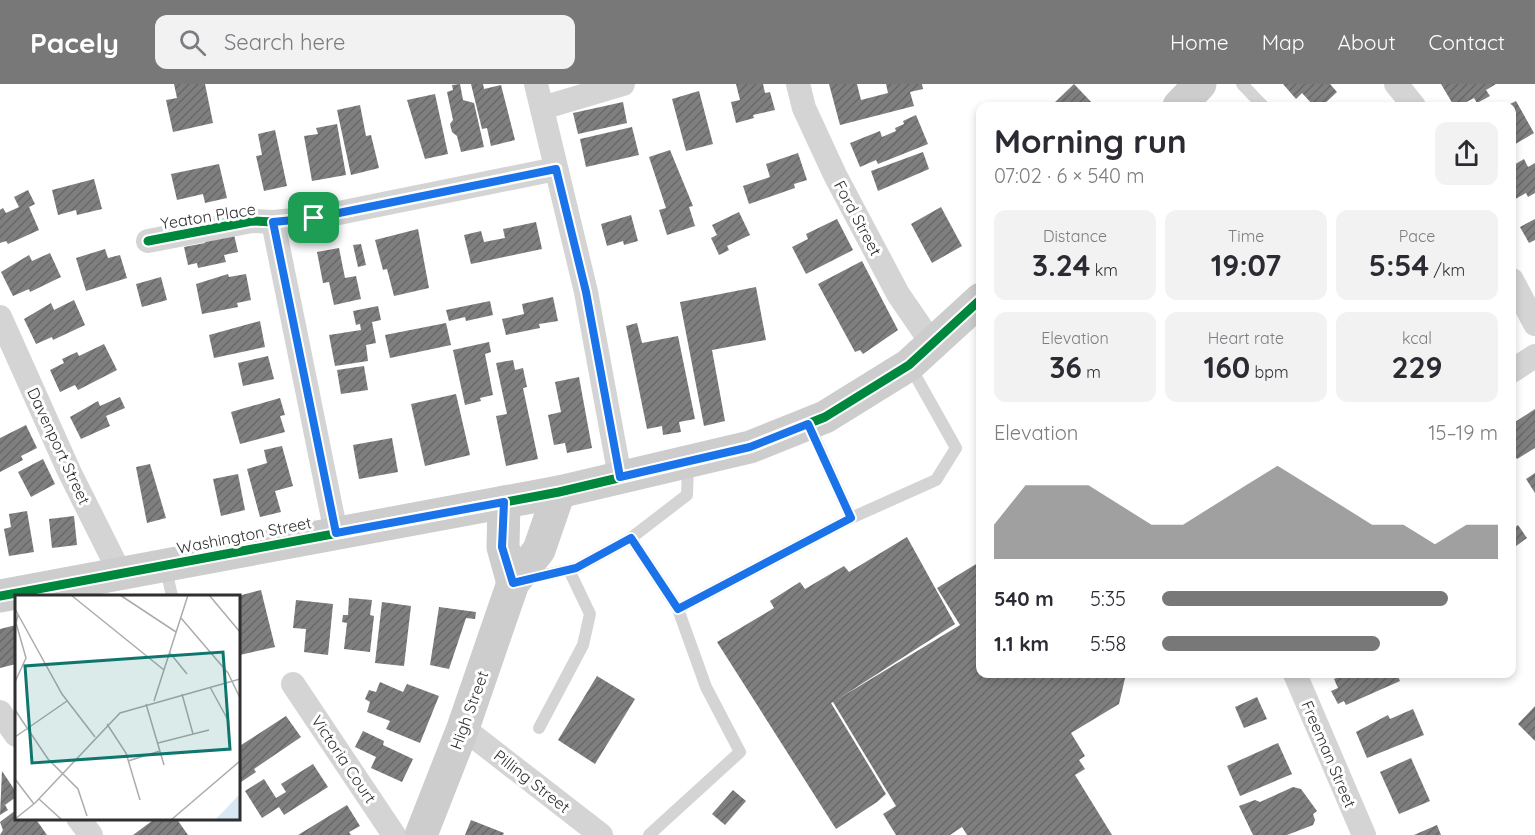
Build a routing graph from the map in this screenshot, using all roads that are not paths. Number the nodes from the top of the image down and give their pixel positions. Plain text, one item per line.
1 (536, 84) edge
2 (623, 84) edge
3 (798, 84) edge
4 (1200, 84) edge
5 (1242, 84) edge
6 (1396, 84) edge
7 (1183, 102) edge
8 (1259, 102) edge
9 (1411, 102) edge
10 (542, 108) junction
11 (556, 169) junction
12 (273, 222) junction
13 (148, 241) dead end
14 (1516, 288) edge
15 (976, 304) edge
16 (0, 317) edge
17 (1535, 324) edge
18 (921, 355) junction
19 (1535, 356) edge
20 (1516, 368) edge
21 (808, 424) junction
22 (688, 463) junction
23 (620, 477) junction
24 (559, 492) junction
25 (504, 502) junction
26 (851, 518) junction
27 (336, 533) junction
28 (631, 538) junction
29 (165, 565) junction
30 (569, 570) junction
31 (120, 573) junction
32 (513, 583) junction
33 (172, 595) edge
34 (0, 596) edge
35 (678, 609) junction
36 (1296, 678) edge
37 (293, 684) dead end
38 (0, 712) edge
39 (463, 728) junction
40 (539, 728) dead end
41 (15, 734) edge
42 (79, 820) edge
43 (91, 835) edge
44 (394, 835) edge
45 (421, 835) edge
46 (601, 835) edge
47 (649, 835) edge
48 (1364, 835) edge

1 - 10 street
2 - 10 street
3 - 18 street, Ford Street
4 - 7 street
5 - 8 lane
6 - 9 street
10 - 11 street
11 - 12 street, Yeaton Place
11 - 23 street
12 - 13 street, Yeaton Place
12 - 27 street
14 - 17 street
15 - 18 street, Washington Street
16 - 31 street, Davenport Street
18 - 21 street, Washington Street
18 - 26 lane
19 - 20 street
21 - 22 street, Washington Street
21 - 26 lane
22 - 23 street, Washington Street
22 - 28 lane
23 - 24 street, Washington Street
24 - 25 street, Washington Street
24 - 32 street, High Street
25 - 27 street, Washington Street
25 - 32 street
26 - 35 lane
27 - 29 street, Washington Street
28 - 30 lane
28 - 35 lane
29 - 31 street, Washington Street
29 - 33 lane
30 - 32 lane
30 - 40 lane
31 - 34 street, Washington Street
32 - 39 street, High Street
35 - 47 lane
36 - 48 street, Freeman Street
37 - 44 street, Victoria Court
38 - 41 street
39 - 45 street, High Street
39 - 46 street, Pilling Street
42 - 43 street

